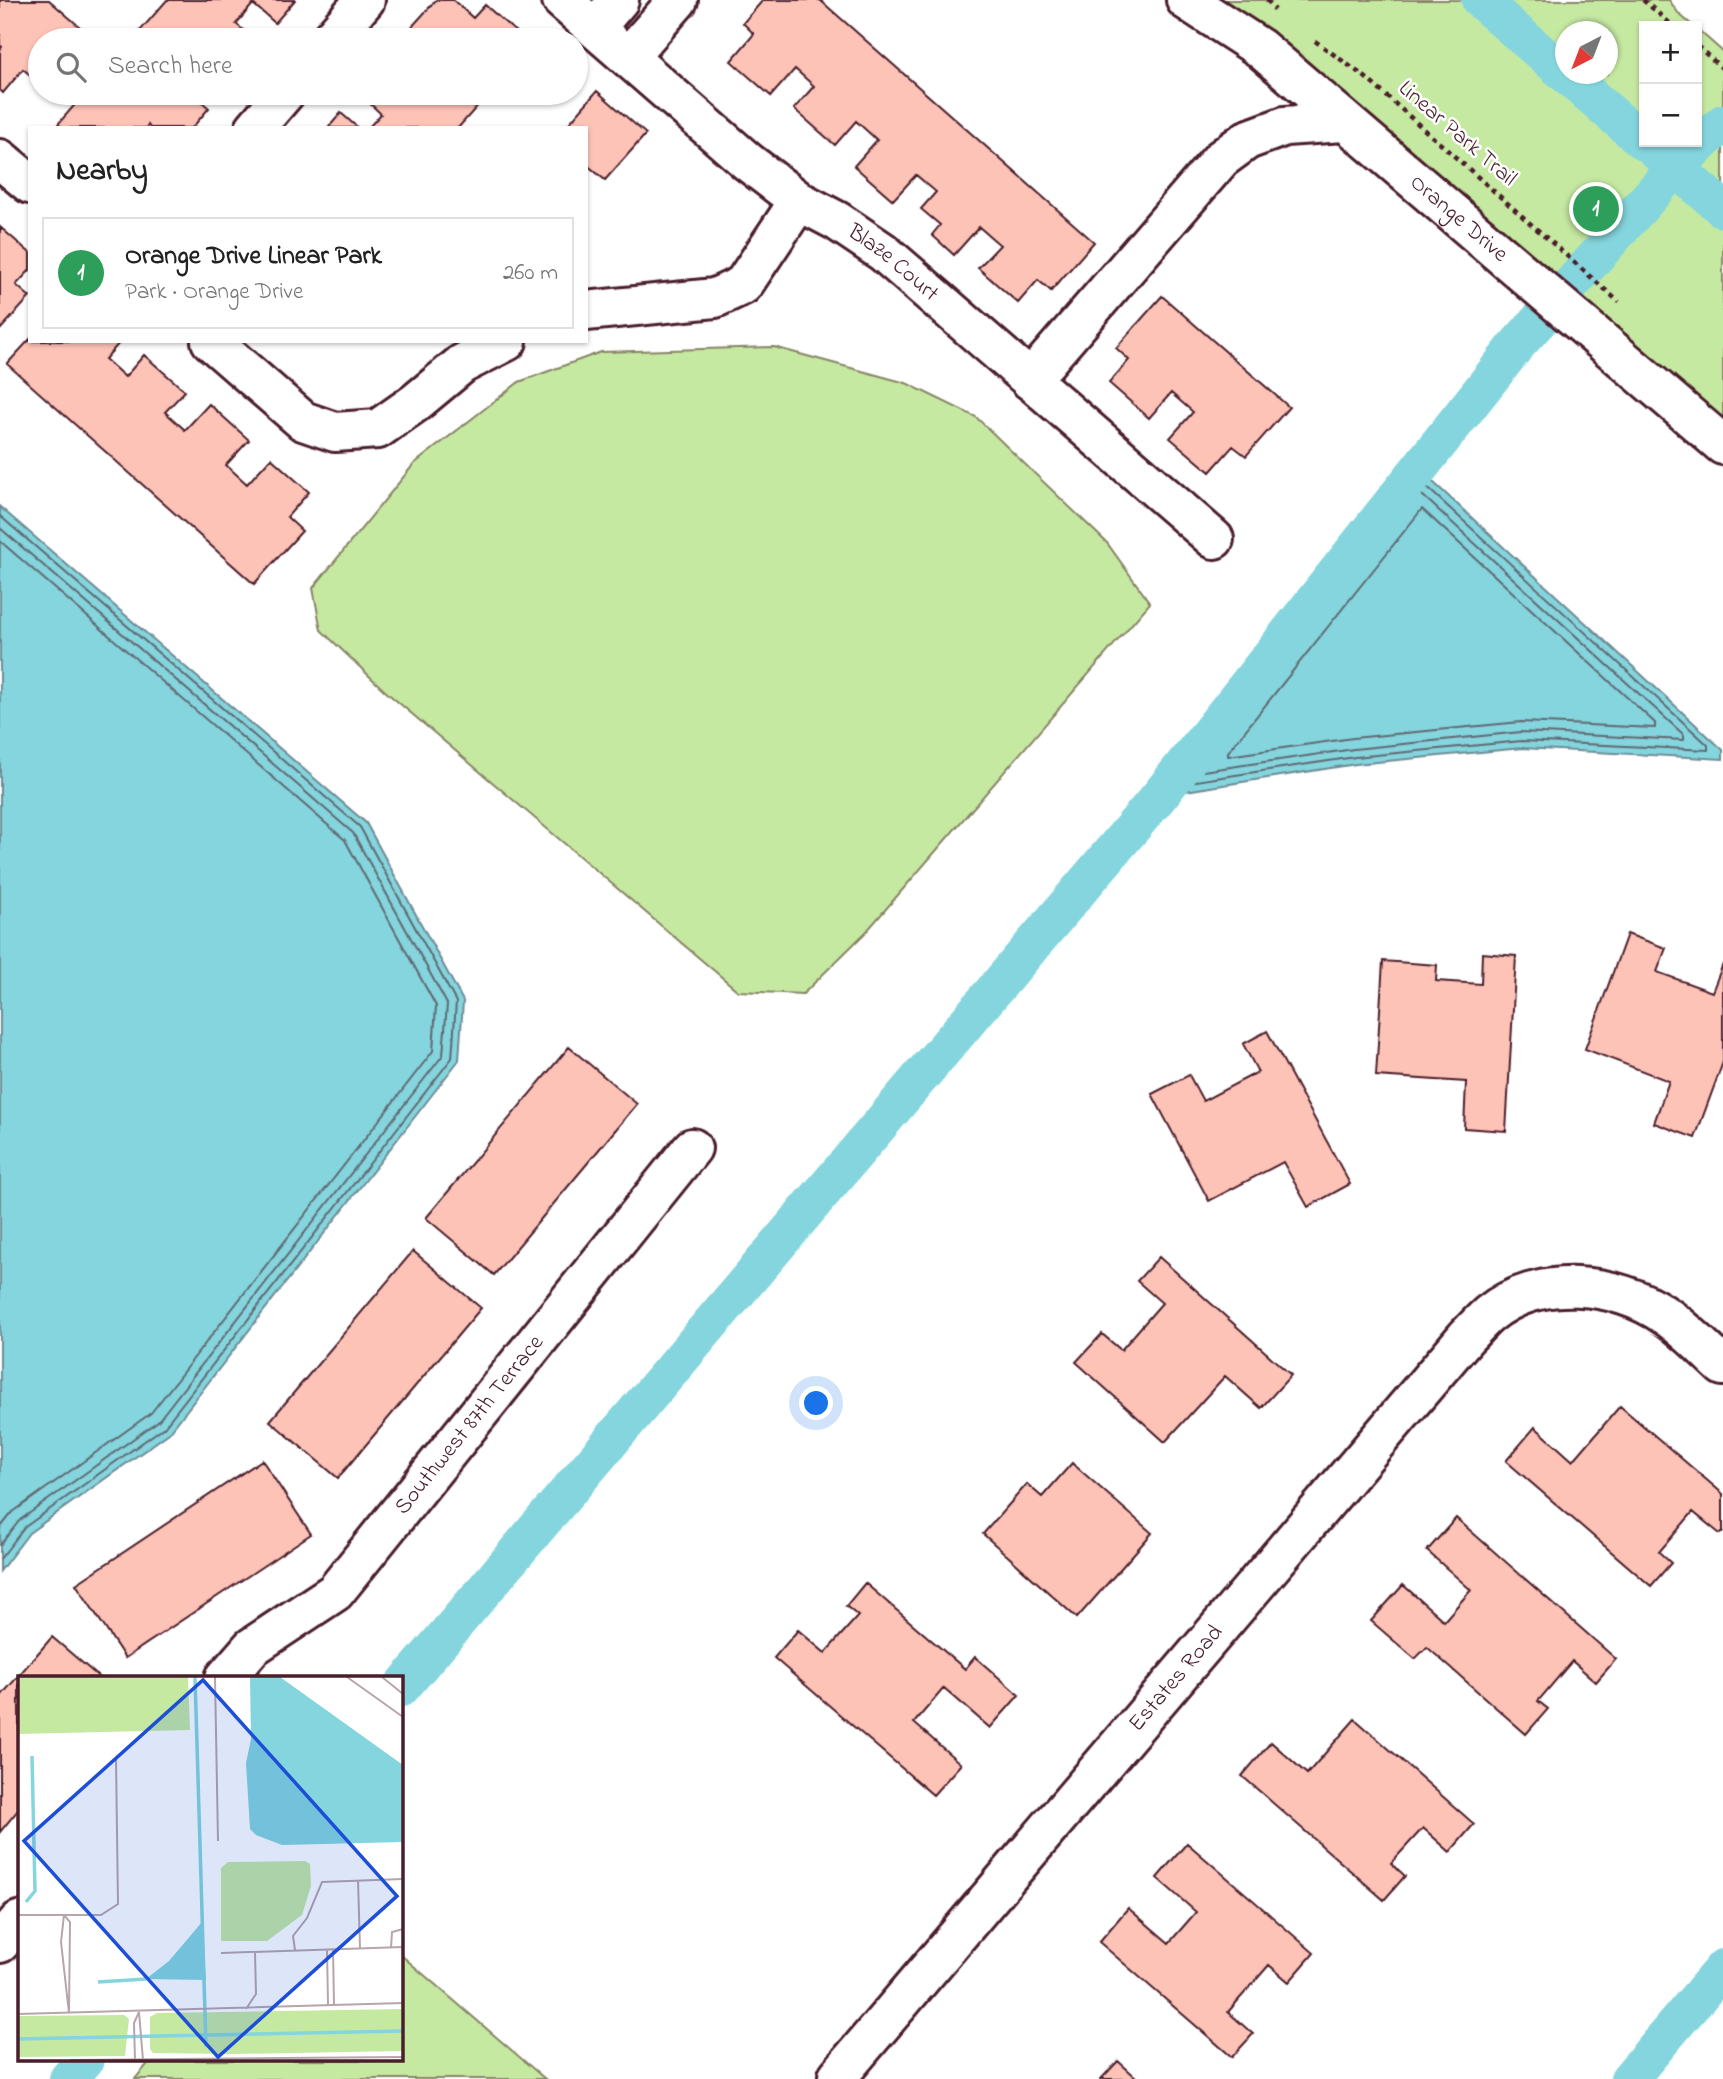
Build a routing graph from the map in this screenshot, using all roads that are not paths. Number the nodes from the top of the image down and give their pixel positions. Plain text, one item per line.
1 (365, 0) edge
2 (562, 0) edge
3 (619, 0) edge
4 (678, 0) edge
5 (1186, 0) edge
6 (341, 28) edge
7 (595, 28) junction
8 (628, 58) junction
9 (274, 105) edge
10 (1344, 122) junction
11 (256, 126) edge
12 (0, 159) edge
13 (28, 182) edge
14 (799, 201) junction
15 (588, 311) edge
16 (213, 343) edge
17 (504, 343) edge
18 (1030, 380) junction
19 (1723, 445) edge
20 (1214, 540) dead end
21 (692, 1148) dead end
22 (1723, 1366) edge
23 (227, 1676) edge
24 (18, 1921) edge
25 (0, 1943) edge
26 (838, 2076) dead end

1 - 6 street
2 - 7 street, Blaze Court
3 - 7 street
4 - 8 street
5 - 10 street, Orange Drive
7 - 8 street, Blaze Court
8 - 14 street, Blaze Court
9 - 11 street
10 - 18 street
10 - 19 street, Orange Drive
12 - 13 street
14 - 15 street
14 - 18 street, Blaze Court
16 - 17 street
18 - 20 street, Blaze Court
21 - 23 street, Southwest 87th Terrace
22 - 26 street, Estates Road
24 - 25 street

